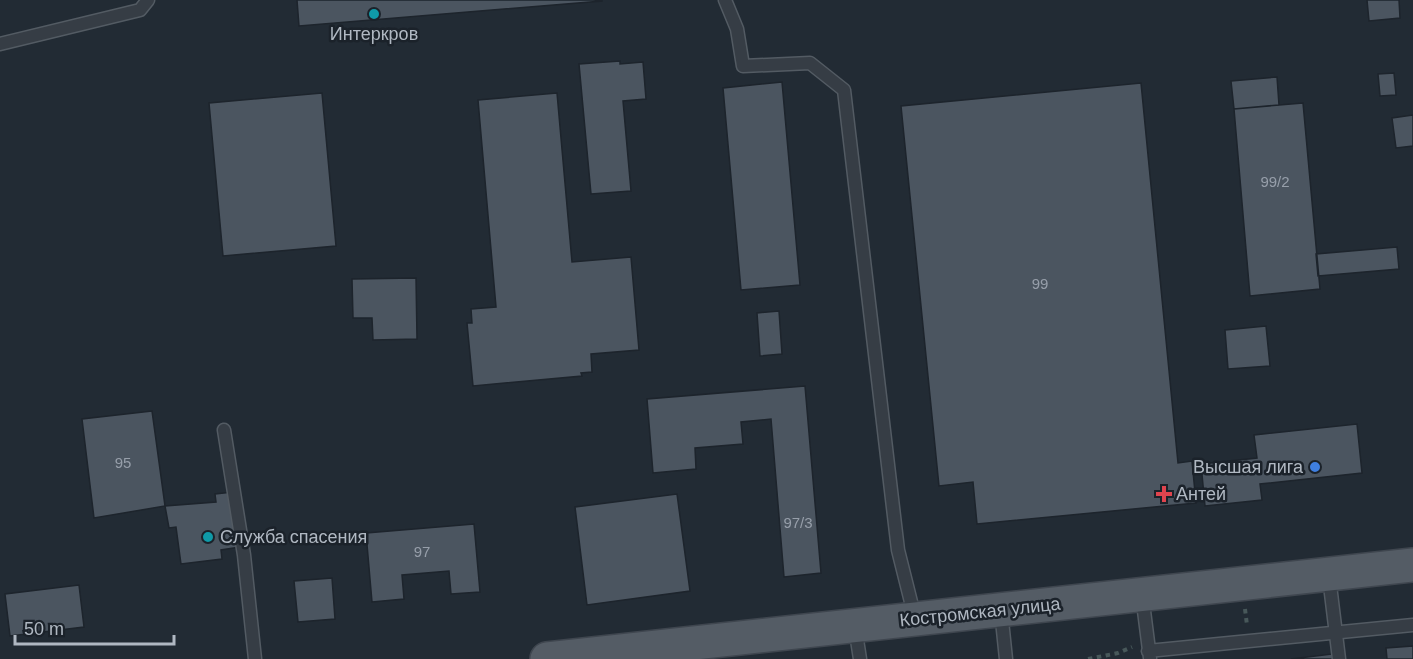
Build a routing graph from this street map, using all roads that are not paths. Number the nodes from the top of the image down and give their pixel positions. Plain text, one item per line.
1 (148, 0) edge
2 (725, 0) edge
3 (0, 44) edge
4 (224, 430) dead end
5 (1413, 565) edge
6 (1329, 574) junction
7 (1142, 594) junction
8 (1001, 610) junction
9 (915, 619) junction
10 (1413, 625) edge
11 (855, 626) junction
12 (1336, 633) junction
13 (1149, 655) edge
14 (255, 659) edge
15 (547, 659) edge
16 (860, 659) edge
17 (1006, 659) edge
18 (1339, 659) edge

1 - 3 lane
2 - 9 lane
4 - 14 lane
5 - 6 main road, Костромская улица
6 - 7 main road, Костромская улица
6 - 12 lane
7 - 8 main road, Костромская улица
7 - 13 lane
8 - 9 main road, Костромская улица
8 - 17 lane
9 - 11 main road, Костромская улица
10 - 12 lane
11 - 15 main road, Костромская улица
11 - 16 lane
12 - 13 lane
12 - 18 lane

